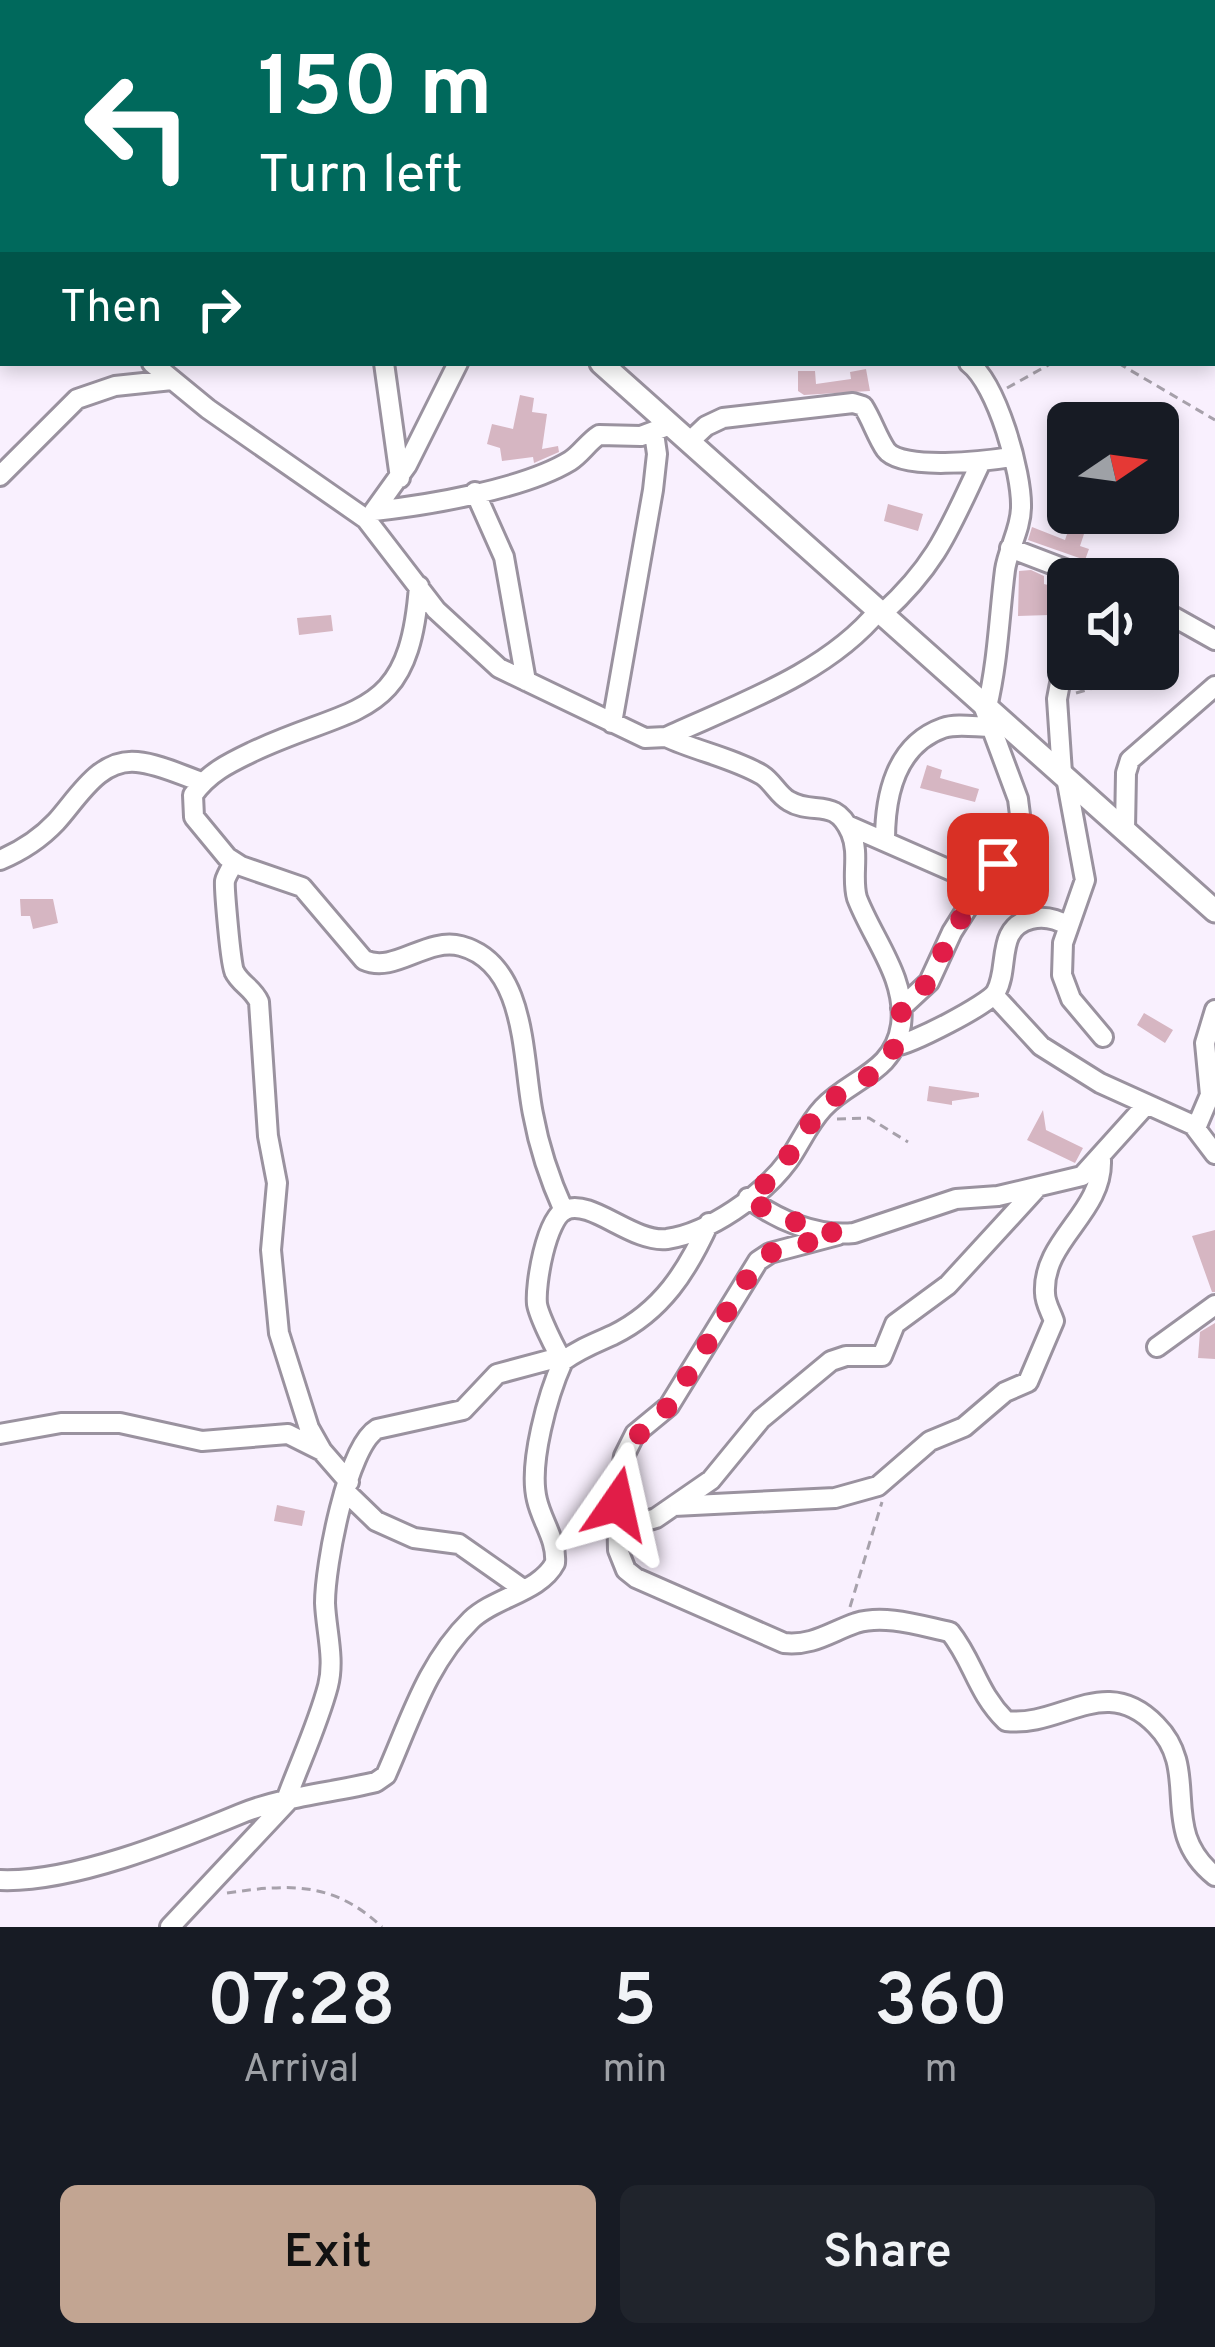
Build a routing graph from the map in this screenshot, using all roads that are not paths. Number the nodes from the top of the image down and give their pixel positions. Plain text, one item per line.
1 (156, 366) edge
2 (384, 366) edge
3 (456, 366) edge
4 (604, 366) edge
5 (973, 366) edge
6 (172, 380) junction
7 (662, 429) junction
8 (689, 442) junction
9 (1011, 457) junction
10 (981, 462) junction
11 (0, 476) edge
12 (400, 478) junction
13 (475, 492) junction
14 (370, 515) junction
15 (1010, 548) junction
16 (1047, 565) edge
17 (418, 586) junction
18 (881, 612) junction
19 (1179, 620) edge
20 (1215, 640) edge
21 (526, 681) junction
22 (1215, 686) edge
23 (1059, 690) edge
24 (987, 712) junction
25 (612, 723) junction
26 (666, 737) junction
27 (1064, 775) junction
28 (202, 782) junction
29 (847, 825) junction
30 (1125, 829) junction
31 (885, 840) junction
32 (0, 860) edge
33 (234, 863) junction
34 (984, 885) junction
35 (1215, 911) edge
36 (1068, 926) junction
37 (994, 995) junction
38 (901, 1009) junction
39 (1215, 1010) edge
40 (1103, 1037) dead end
41 (895, 1046) junction
42 (1146, 1105) junction
43 (1196, 1128) junction
44 (1215, 1154) edge
45 (1101, 1160) junction
46 (1037, 1188) junction
47 (748, 1198) junction
48 (564, 1211) junction
49 (709, 1223) junction
50 (838, 1234) junction
51 (1215, 1305) edge
52 (1156, 1347) dead end
53 (563, 1361) junction
54 (0, 1434) edge
55 (322, 1451) junction
56 (347, 1487) junction
57 (674, 1506) junction
58 (617, 1523) junction
59 (523, 1588) junction
60 (288, 1799) junction
61 (1215, 1876) edge
62 (0, 1880) edge
63 (170, 1927) edge

1 - 6 street
2 - 12 street
3 - 12 street
4 - 7 street
5 - 9 street
6 - 11 street
6 - 14 street
7 - 8 street
7 - 13 street
7 - 25 street
8 - 10 street
8 - 18 street
9 - 10 street
9 - 15 street
10 - 18 street
12 - 14 street
13 - 14 street
13 - 21 street
14 - 17 street
15 - 16 street
15 - 24 street
17 - 21 street
17 - 28 street
18 - 24 street
18 - 26 street
19 - 20 street
21 - 25 street
22 - 30 street
23 - 27 street
24 - 27 street
24 - 31 street
24 - 34 street
25 - 26 street
26 - 29 street
27 - 30 street
27 - 36 street
28 - 32 street
28 - 33 street
29 - 31 street
29 - 38 street
30 - 35 street
31 - 34 street
33 - 48 street
33 - 55 street
34 - 38 street
36 - 37 street
36 - 40 street
37 - 41 street
37 - 42 street
38 - 41 street
39 - 43 street
41 - 47 street
42 - 43 street
42 - 45 street
43 - 44 street
45 - 46 street
45 - 57 street
46 - 50 street
46 - 57 street
47 - 49 street
47 - 50 street
48 - 49 street
48 - 53 street
49 - 53 street
50 - 58 street
51 - 52 street
53 - 56 street
53 - 59 street
54 - 55 street
55 - 56 street
56 - 59 street
56 - 60 street
57 - 58 street
58 - 61 street
59 - 60 street
60 - 62 street
60 - 63 street

